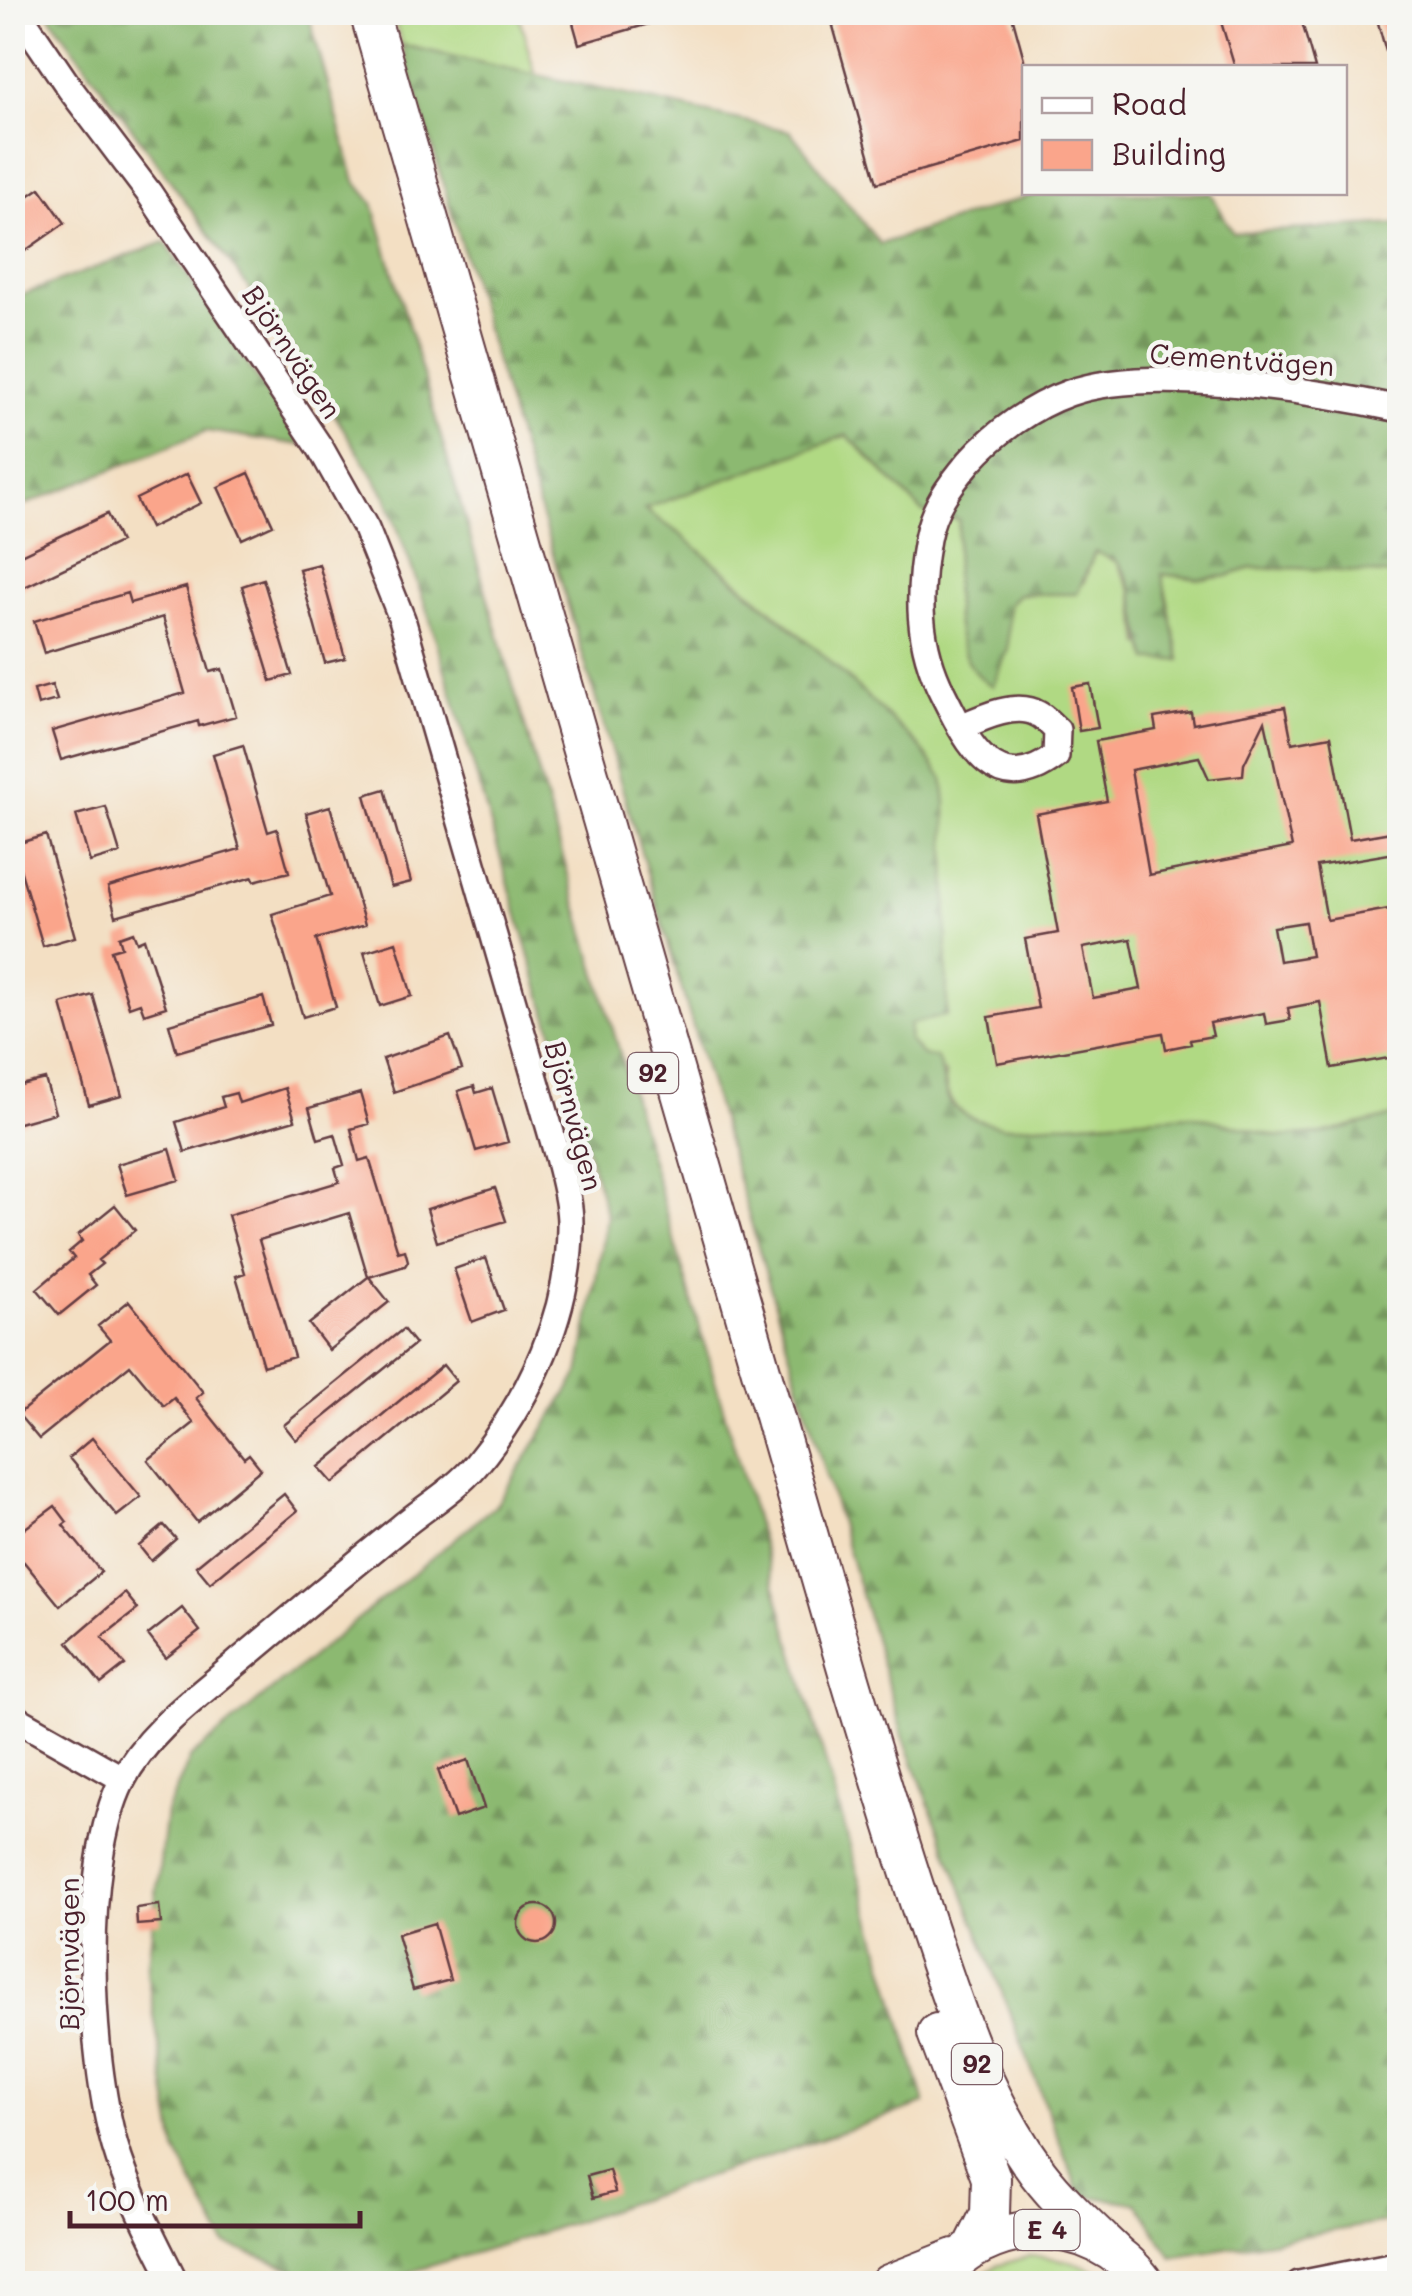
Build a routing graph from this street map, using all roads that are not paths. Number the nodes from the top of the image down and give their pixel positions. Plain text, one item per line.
1 (18, 12) edge
2 (345, 12) edge
3 (369, 12) edge
4 (1400, 410) edge
5 (961, 727) dead end
6 (12, 1716) edge
7 (122, 1780) junction
8 (955, 2262) edge
9 (1400, 2264) edge
10 (1139, 2274) edge
11 (1322, 2281) edge
12 (176, 2284) edge
13 (889, 2284) edge
14 (1299, 2284) edge

1 - 7 street, Björnvägen
2 - 8 highway, 92
3 - 10 highway, 92
4 - 5 street, Cementvägen
6 - 7 street
7 - 12 street, Björnvägen
8 - 10 highway, E 4
8 - 13 highway, E 4
9 - 11 street
11 - 14 street

